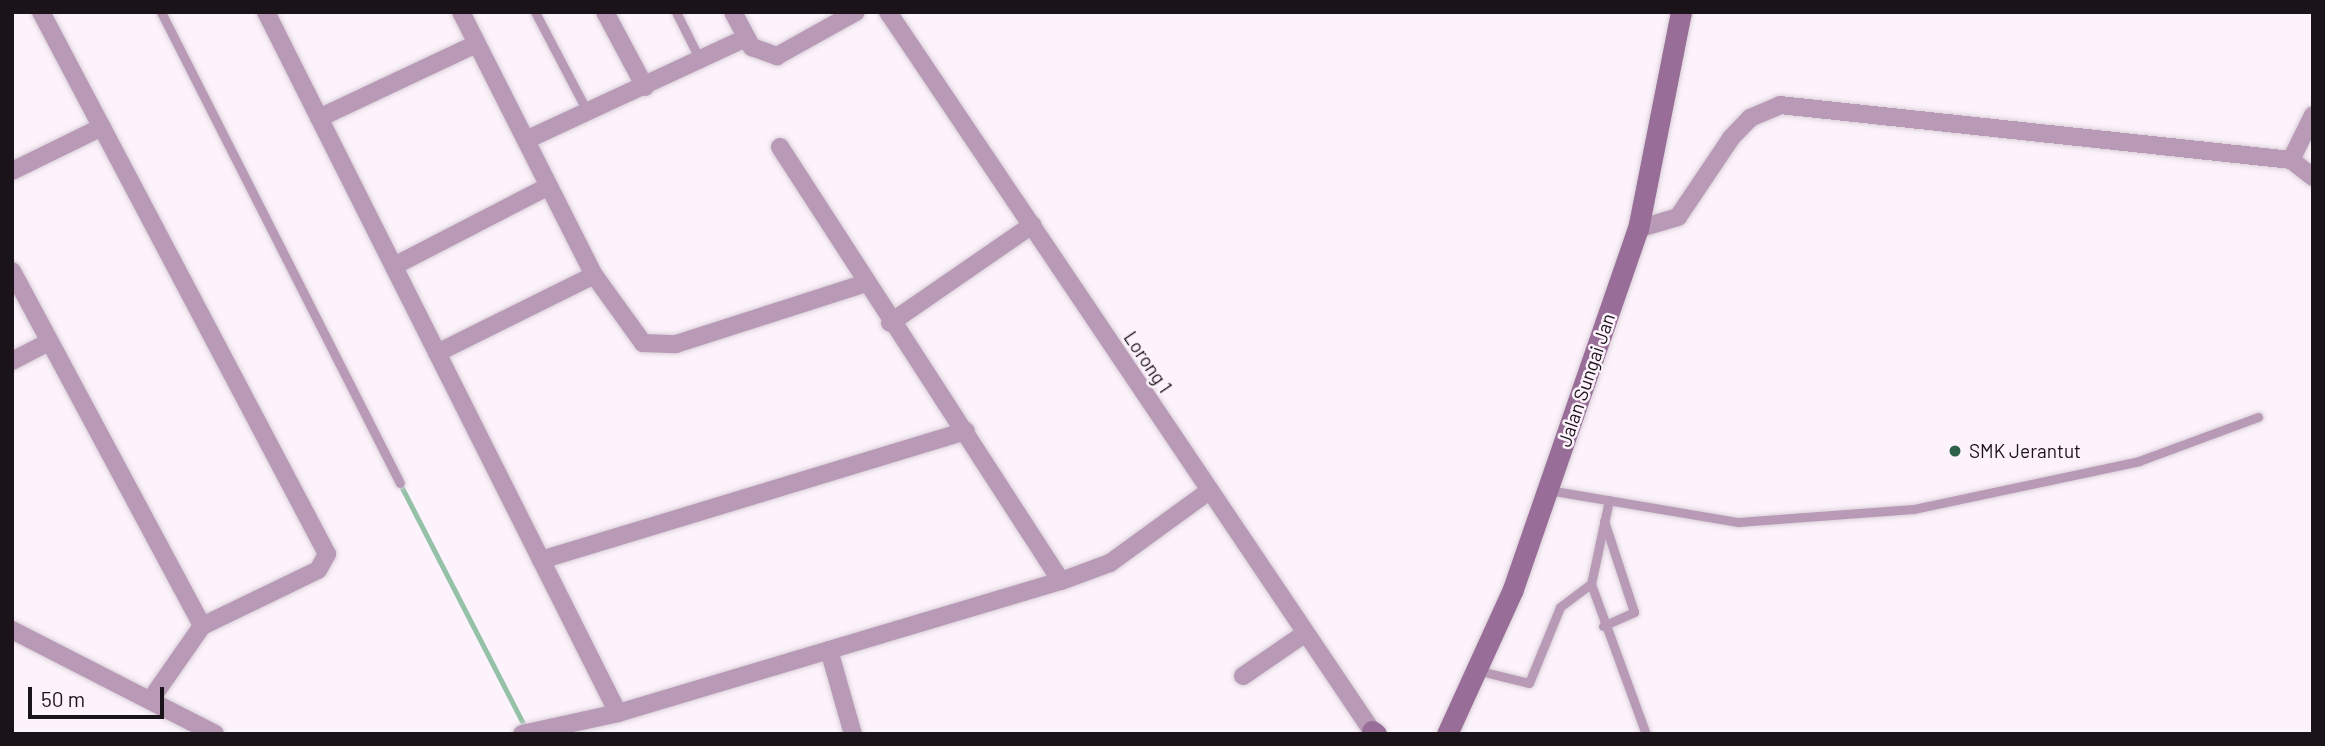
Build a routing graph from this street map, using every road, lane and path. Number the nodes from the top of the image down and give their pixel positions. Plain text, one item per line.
1 (41, 12) edge
2 (161, 12) edge
3 (266, 12) edge
4 (461, 12) edge
5 (536, 12) edge
6 (605, 12) edge
7 (676, 12) edge
8 (733, 12) edge
9 (856, 12) edge
10 (888, 12) edge
11 (1681, 12) edge
12 (746, 38) junction
13 (477, 44) junction
14 (700, 60) junction
15 (645, 87) junction
16 (588, 113) junction
17 (2313, 115) edge
18 (319, 118) junction
19 (102, 127) junction
20 (526, 140) junction
21 (780, 148) dead end
22 (2291, 160) junction
23 (12, 171) edge
24 (2313, 177) edge
25 (549, 186) junction
26 (1032, 225) junction
27 (1638, 229) junction
28 (394, 266) junction
29 (12, 271) edge
30 (594, 275) junction
31 (863, 284) junction
32 (891, 323) junction
33 (49, 342) junction
34 (437, 354) junction
35 (12, 361) edge
36 (2258, 417) dead end
37 (966, 432) junction
38 (400, 483) dead end
39 (1548, 490) junction
40 (1209, 491) junction
41 (1609, 500) junction
42 (1604, 520) junction
43 (541, 560) junction
44 (1061, 581) junction
45 (1591, 584) junction
46 (202, 626) junction
47 (1603, 626) junction
48 (12, 630) edge
49 (1304, 634) junction
50 (829, 650) junction
51 (1480, 670) junction
52 (1243, 676) dead end
53 (151, 699) junction
54 (618, 713) junction
55 (526, 733) edge
56 (1374, 733) edge
57 (215, 734) edge
58 (853, 734) edge
59 (1447, 734) edge
60 (1646, 734) edge

1 - 19 street
2 - 38 lane
3 - 18 street
4 - 13 street
5 - 16 lane
6 - 15 street
7 - 14 lane
8 - 12 street
9 - 12 street
10 - 26 street, Lorong 1
11 - 27 main road, Jalan Sungai Jan
12 - 14 street
13 - 18 street
13 - 20 street
14 - 15 street
15 - 16 street
16 - 20 street
17 - 22 street
18 - 28 street
19 - 23 street
19 - 46 street
20 - 25 street
21 - 31 street
22 - 24 street
22 - 27 street
25 - 28 street
25 - 30 street
26 - 32 street
26 - 40 street, Lorong 1
27 - 39 main road, Jalan Sungai Jan
28 - 34 street
29 - 33 street
30 - 31 street
30 - 34 street
31 - 32 street
32 - 37 street
33 - 35 street
33 - 46 street
34 - 43 street
36 - 41 lane
37 - 43 street
37 - 44 street
39 - 41 lane
39 - 51 main road, Jalan Sungai Jan
40 - 44 street
40 - 49 street, Lorong 1
41 - 42 lane
42 - 45 lane
42 - 47 lane
43 - 54 street
44 - 50 street
45 - 47 lane
45 - 51 lane
46 - 53 street
47 - 60 lane
48 - 53 street
49 - 52 street
49 - 56 street, Lorong 1
50 - 54 street
50 - 58 street
51 - 59 main road, Jalan Sungai Jan
53 - 57 street
54 - 55 street

